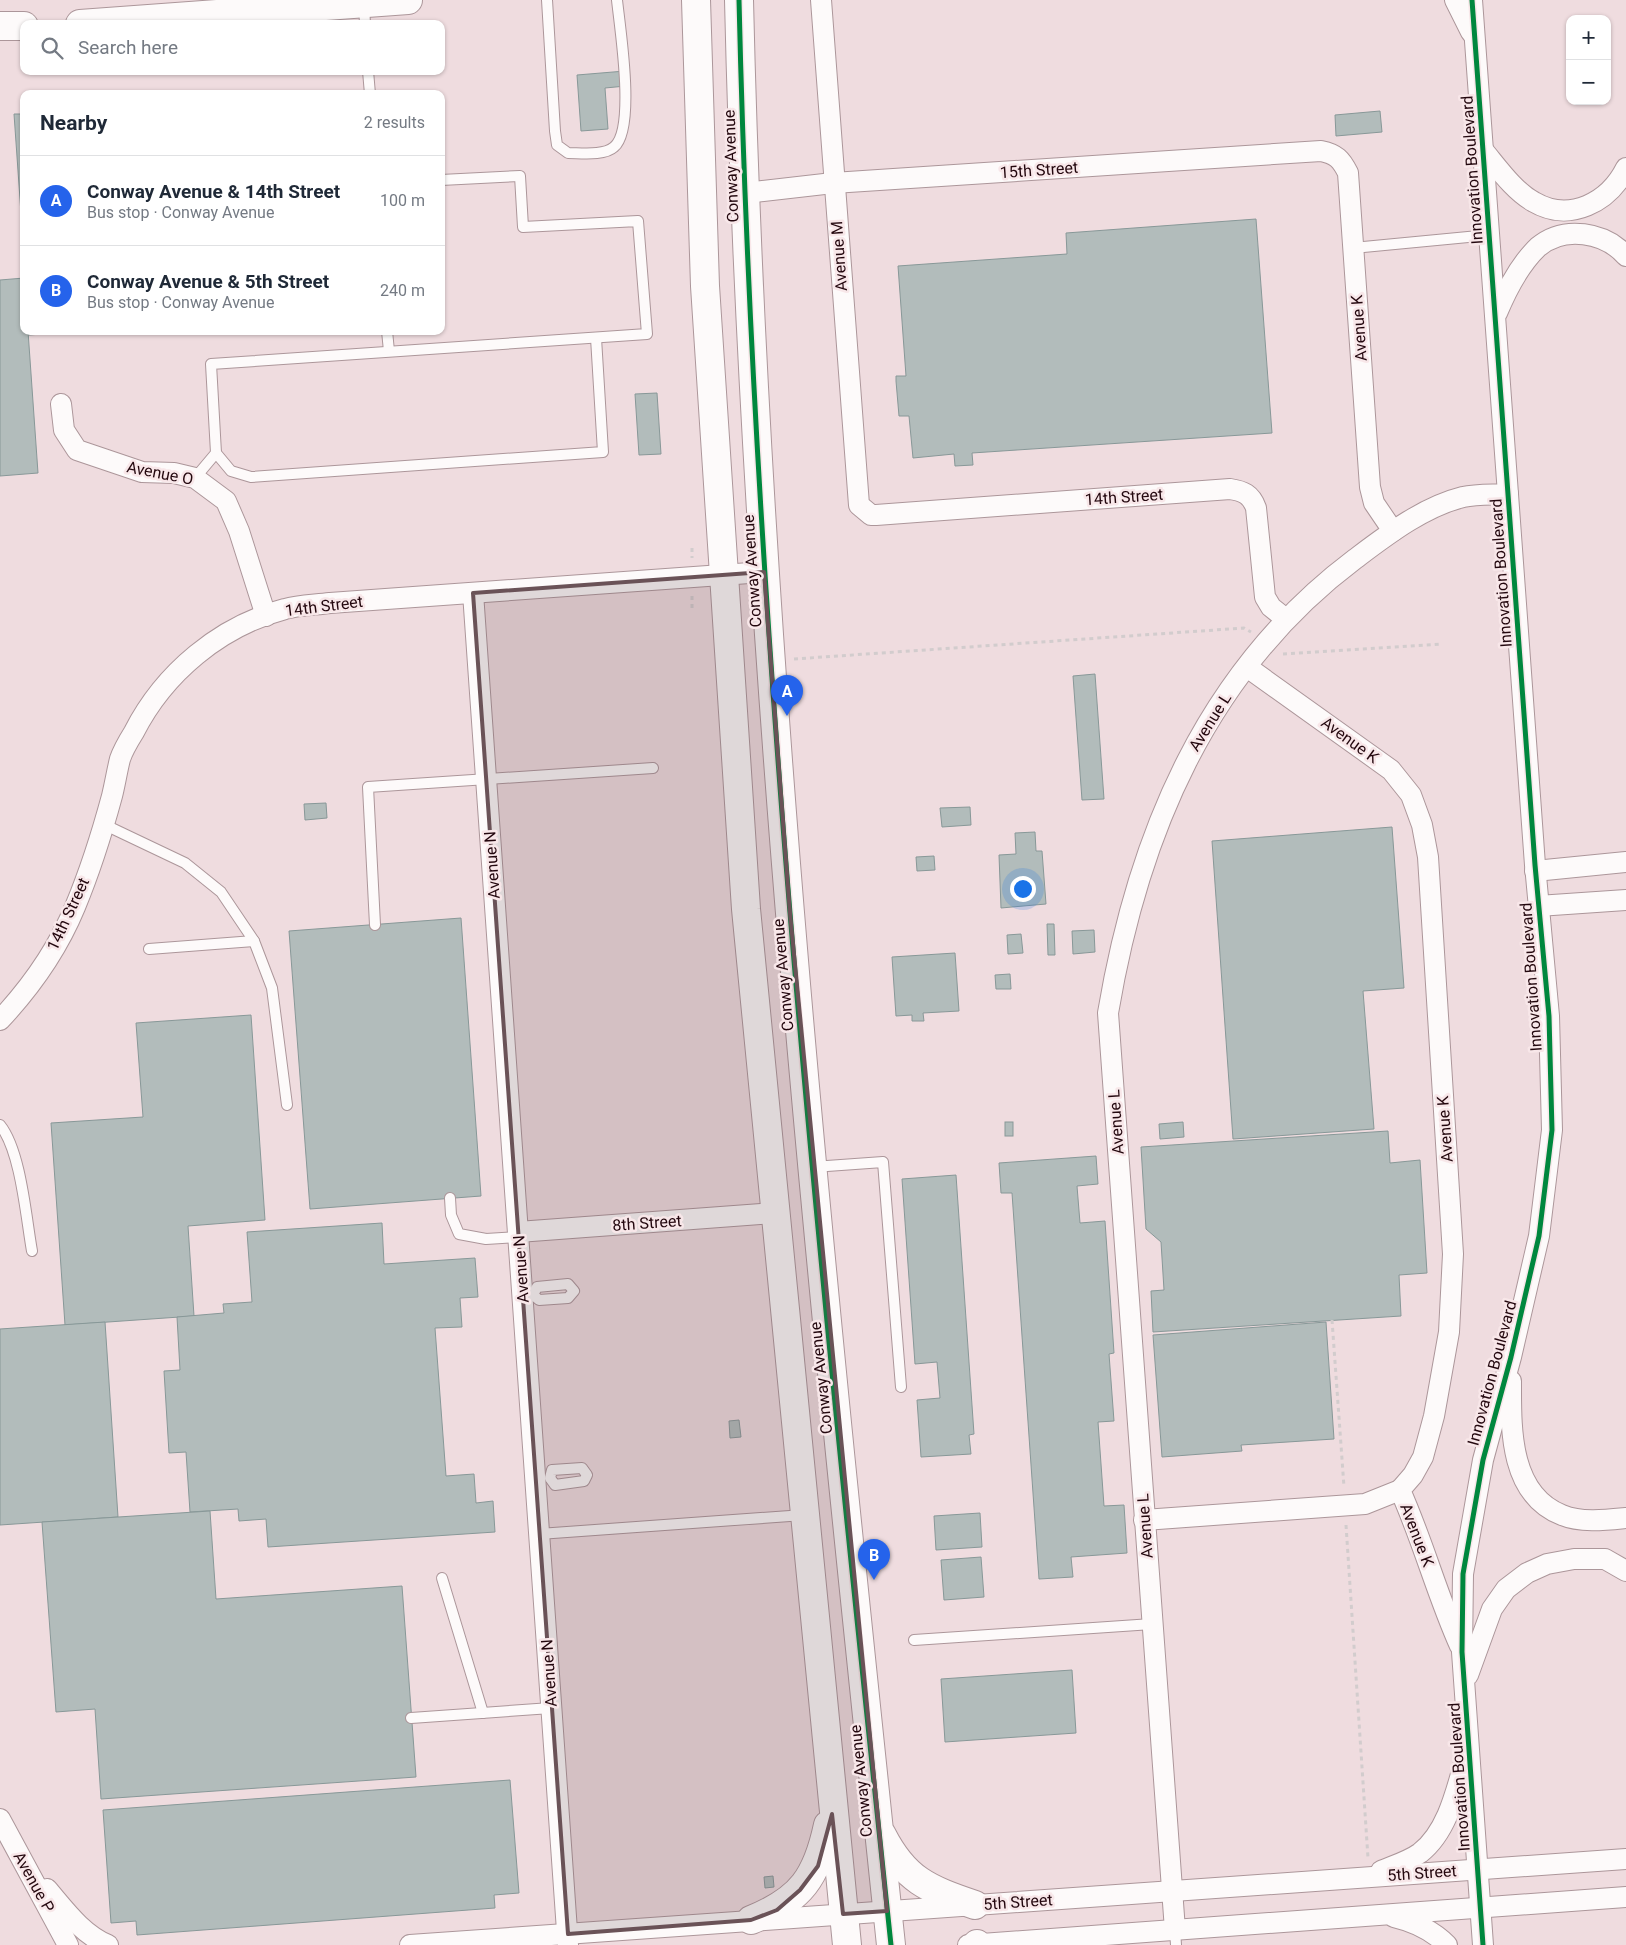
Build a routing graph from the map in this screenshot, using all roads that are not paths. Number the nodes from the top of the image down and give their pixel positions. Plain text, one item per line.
1 (408, 0) edge
2 (547, 0) edge
3 (617, 0) edge
4 (696, 0) edge
5 (738, 0) edge
6 (821, 0) edge
7 (1455, 0) edge
8 (1472, 0) edge
9 (356, 8) edge
10 (112, 20) edge
11 (0, 26) edge
12 (20, 26) edge
13 (1475, 42) junction
14 (368, 75) edge
15 (370, 90) edge
16 (1483, 150) junction
17 (1334, 154) joint
18 (1626, 168) edge
19 (445, 180) edge
20 (834, 183) junction
21 (745, 193) junction
22 (1489, 235) junction
23 (1353, 248) junction
24 (1626, 256) edge
25 (1495, 317) junction
26 (387, 335) edge
27 (596, 338) junction
28 (389, 351) junction
29 (61, 404) dead end
30 (216, 452) junction
31 (195, 478) junction
32 (1508, 494) junction
33 (864, 510) joint
34 (1393, 531) junction
35 (764, 572) junction
36 (723, 574) junction
37 (473, 593) junction
38 (266, 616) junction
39 (1286, 619) junction
40 (1247, 667) junction
41 (653, 768) dead end
42 (486, 779) junction
43 (103, 824) junction
44 (1626, 862) edge
45 (1535, 871) junction
46 (1626, 900) edge
47 (1538, 906) junction
48 (375, 925) dead end
49 (254, 941) junction
50 (150, 948) dead end
51 (0, 1020) edge
52 (287, 1105) dead end
53 (0, 1125) edge
54 (813, 1167) junction
55 (450, 1198) dead end
56 (775, 1213) junction
57 (518, 1235) junction
58 (32, 1251) dead end
59 (1512, 1357) junction
60 (901, 1387) dead end
61 (1400, 1490) junction
62 (1626, 1510) edge
63 (804, 1515) junction
64 (1626, 1518) edge
65 (1144, 1520) junction
66 (1605, 1520) junction
67 (539, 1534) junction
68 (1626, 1571) edge
69 (442, 1578) dead end
70 (1152, 1624) junction
71 (914, 1640) dead end
72 (1462, 1652) junction
73 (1465, 1683) junction
74 (551, 1708) junction
75 (483, 1712) junction
76 (412, 1718) dead end
77 (1469, 1746) junction
78 (833, 1804) junction
79 (0, 1819) edge
80 (878, 1826) junction
81 (20, 1857) junction
82 (1626, 1859) edge
83 (1478, 1869) junction
84 (1369, 1872) junction
85 (1171, 1891) junction
86 (1626, 1897) edge
87 (975, 1905) junction
88 (1480, 1907) junction
89 (887, 1911) junction
90 (843, 1914) junction
91 (1382, 1914) junction
92 (751, 1920) junction
93 (1175, 1937) edge
94 (568, 1939) edge
95 (68, 1945) edge
96 (108, 1945) edge
97 (410, 1945) edge
98 (847, 1945) edge
99 (891, 1945) edge
100 (968, 1945) edge
101 (976, 1945) edge
102 (1447, 1945) edge
103 (1483, 1945) edge

1 - 9 street
2 - 3 lane
4 - 36 street, Conway Avenue
5 - 21 street, Conway Avenue
6 - 20 street, Avenue M
7 - 13 street
8 - 13 street, Innovation Boulevard
9 - 10 street
11 - 12 street
13 - 16 street, Innovation Boulevard
14 - 15 lane
16 - 18 street
16 - 22 street, Innovation Boulevard
17 - 20 street, 15th Street
17 - 23 street, Avenue K
19 - 27 lane
20 - 21 street, 15th Street
20 - 33 street, Avenue M
21 - 35 street, Conway Avenue
22 - 23 lane
22 - 25 street, Innovation Boulevard
23 - 34 street, Avenue K
24 - 25 street
25 - 32 street, Innovation Boulevard
26 - 28 lane
27 - 28 lane
27 - 30 lane
28 - 30 lane
29 - 31 street, Avenue O
30 - 31 lane
31 - 38 street, Avenue O
32 - 34 street, Avenue L
32 - 45 street, Innovation Boulevard
33 - 39 street, 14th Street
34 - 39 street, Avenue L
35 - 36 street, 14th Street
35 - 54 street, Conway Avenue
36 - 37 street, 14th Street
36 - 56 street, Conway Avenue
37 - 38 street, 14th Street
37 - 42 street, Avenue N
38 - 43 street, 14th Street
39 - 40 street, Avenue L
40 - 61 street, Avenue K
40 - 65 street, Avenue L
41 - 42 lane
42 - 48 lane
42 - 57 street, Avenue N
43 - 49 lane
43 - 51 street, 14th Street
44 - 45 street
45 - 47 street, Innovation Boulevard
46 - 47 street
47 - 59 street, Innovation Boulevard
49 - 50 lane
49 - 52 lane
53 - 58 lane
54 - 60 lane
54 - 80 street, Conway Avenue
55 - 57 lane
56 - 57 street, 8th Street
56 - 63 street, Conway Avenue
57 - 67 street, Avenue N
59 - 66 street
59 - 72 street, Innovation Boulevard
61 - 65 street
61 - 72 street, Avenue K
62 - 66 street
63 - 67 lane
63 - 78 street, Conway Avenue
64 - 66 street
65 - 70 street, Avenue L
67 - 74 street, Avenue N
68 - 73 street
69 - 75 lane
70 - 71 lane
70 - 85 street, Avenue L
72 - 73 street, Innovation Boulevard
73 - 77 street, Innovation Boulevard
74 - 75 lane
74 - 94 street, Avenue N
75 - 76 lane
77 - 83 street, Innovation Boulevard
77 - 84 street
78 - 90 street, Conway Avenue
78 - 92 street
79 - 81 street, Avenue P
80 - 87 street
80 - 89 street, Conway Avenue
81 - 95 street, Avenue P
81 - 96 street
82 - 83 street, 5th Street
83 - 84 street, 5th Street
83 - 88 street, Innovation Boulevard
84 - 85 street, 5th Street
85 - 87 street, 5th Street
85 - 93 street, Avenue L
86 - 88 street
87 - 89 street, 5th Street
88 - 91 street
88 - 103 street, Innovation Boulevard
89 - 90 street, 5th Street
89 - 99 street, Conway Avenue
90 - 92 street, 5th Street
90 - 98 street, Conway Avenue
91 - 93 street
91 - 102 street
92 - 94 street, 5th Street
93 - 101 street
94 - 97 street, 5th Street
100 - 101 street

